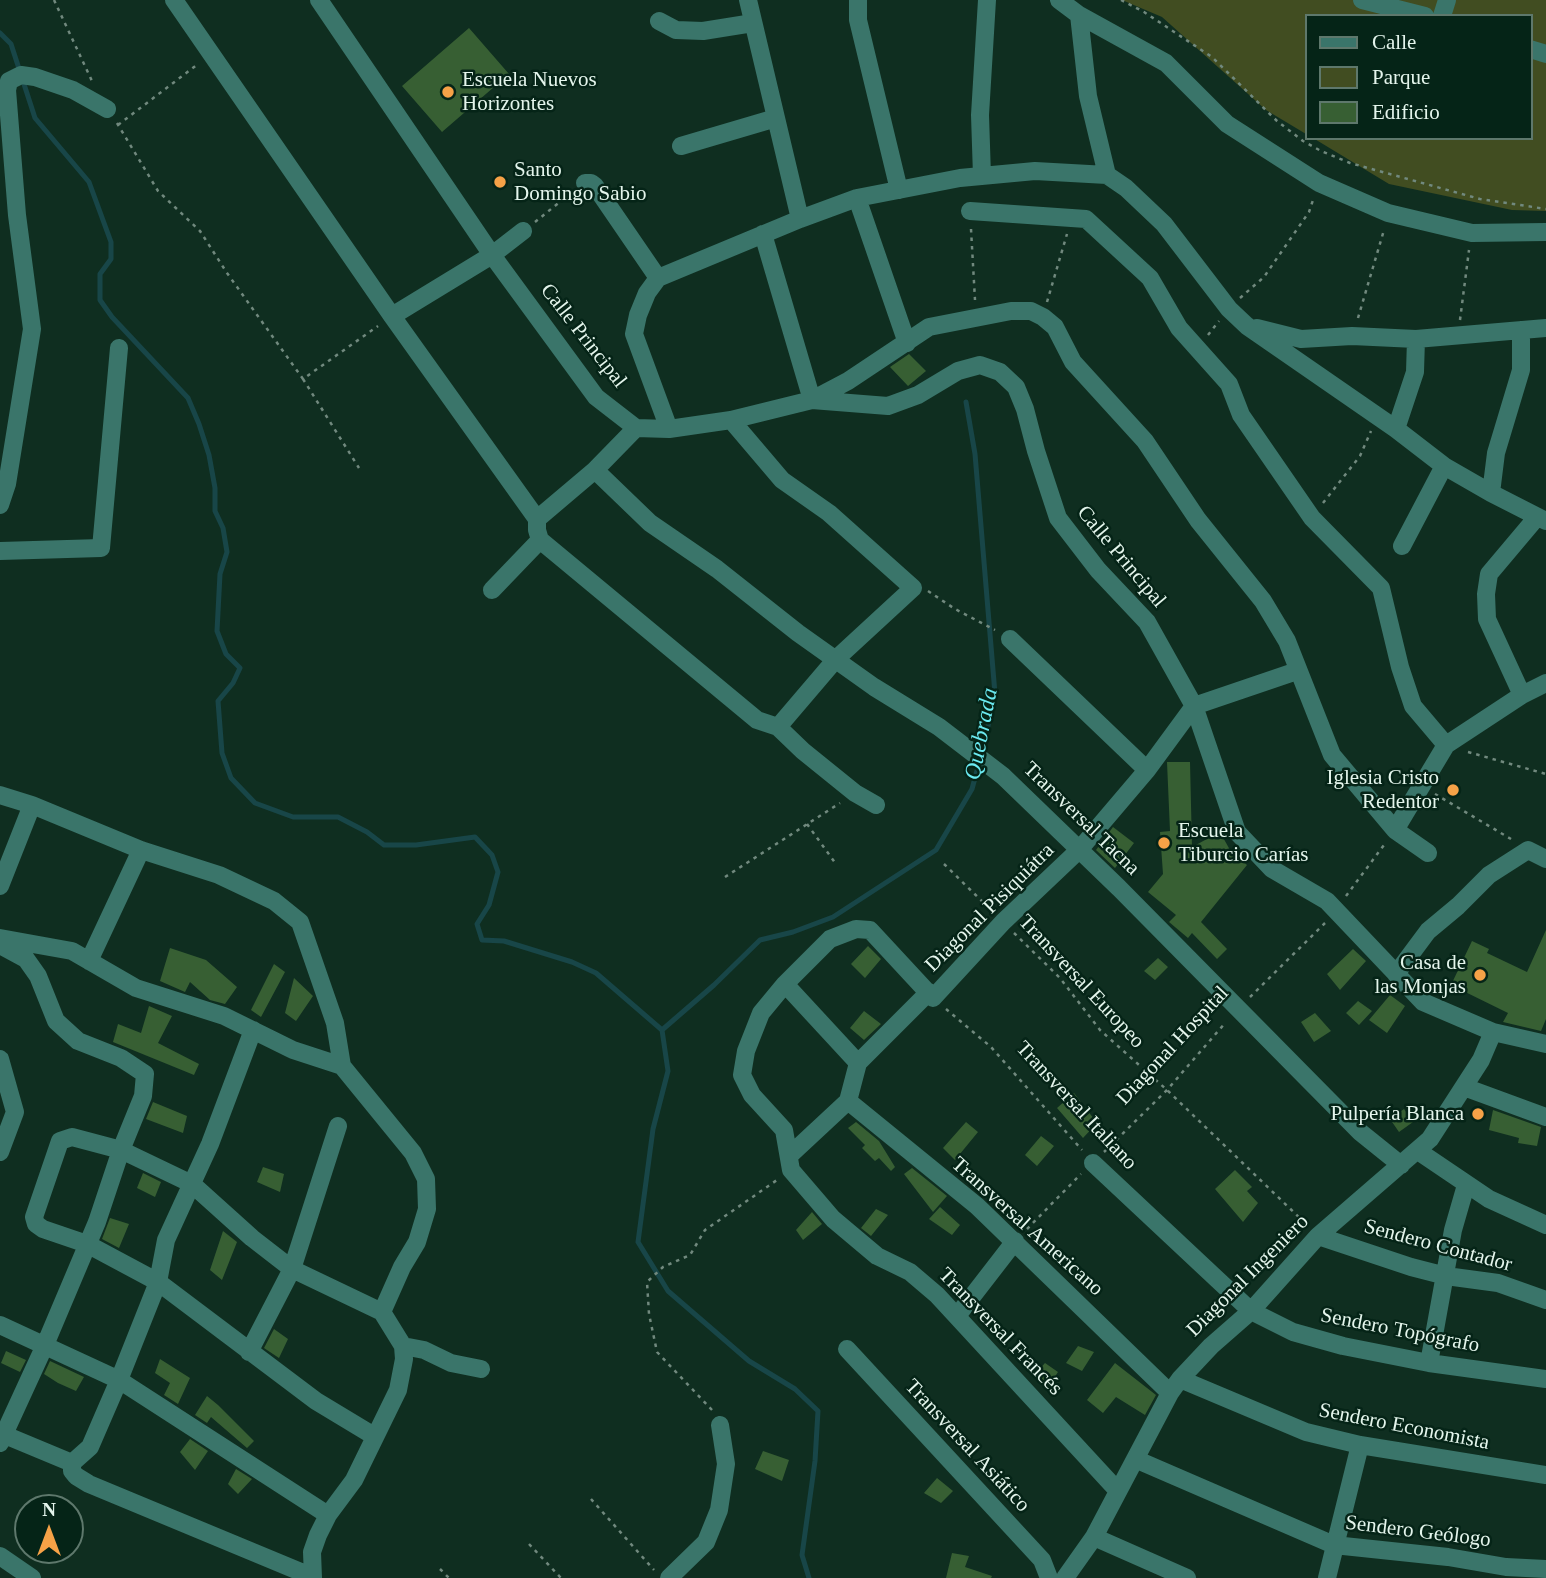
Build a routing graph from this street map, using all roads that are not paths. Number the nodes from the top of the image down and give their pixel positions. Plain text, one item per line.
1 (174, 0) edge
2 (319, 0) edge
3 (748, 0) edge
4 (858, 0) edge
5 (987, 0) edge
6 (1059, 0) edge
7 (1362, 0) edge
8 (1417, 14) edge
9 (1079, 15) junction
10 (659, 22) dead end
11 (752, 23) junction
12 (107, 109) road end
13 (776, 118) junction
14 (681, 146) dead end
15 (1107, 175) junction
16 (982, 176) junction
17 (585, 183) road end
18 (899, 190) junction
19 (857, 198) junction
20 (970, 211) road end
21 (800, 219) junction
22 (523, 231) road end
23 (1546, 232) edge
24 (763, 234) junction
25 (492, 255) junction
26 (658, 278) junction
27 (392, 316) junction
28 (1247, 326) junction
29 (1546, 328) edge
30 (1521, 330) junction
31 (1416, 339) junction
32 (907, 343) junction
33 (119, 348) dead end
34 (812, 400) junction
35 (730, 420) junction
36 (636, 428) junction
37 (669, 429) junction
38 (1396, 429) junction
39 (1444, 466) junction
40 (595, 470) junction
41 (1490, 494) junction
42 (0, 505) edge
43 (537, 519) junction
44 (1541, 519) edge
45 (541, 540) junction
46 (1402, 545) dead end
47 (0, 551) edge
48 (492, 590) dead end
49 (1010, 639) road end
50 (836, 659) junction
51 (1297, 671) junction
52 (1546, 683) edge
53 (1522, 695) junction
54 (1194, 706) junction
55 (778, 727) junction
56 (1446, 745) junction
57 (1147, 771) junction
58 (0, 794) edge
59 (32, 805) junction
60 (876, 805) dead end
61 (1395, 830) junction
62 (141, 850) junction
63 (1079, 850) junction
64 (1428, 853) dead end
65 (1546, 859) edge
66 (0, 886) edge
67 (0, 938) edge
68 (0, 945) edge
69 (89, 961) junction
70 (1396, 974) junction
71 (785, 984) junction
72 (931, 995) junction
73 (253, 1030) junction
74 (1493, 1032) junction
75 (1546, 1044) edge
76 (0, 1059) edge
77 (858, 1063) junction
78 (342, 1066) junction
79 (1464, 1087) junction
80 (848, 1101) junction
81 (1546, 1117) edge
82 (338, 1126) dead end
83 (121, 1150) junction
84 (1418, 1151) junction
85 (0, 1152) edge
86 (790, 1163) junction
87 (1093, 1163) road end
88 (1401, 1165) junction
89 (192, 1184) junction
90 (1466, 1185) junction
91 (1546, 1225) edge
92 (1318, 1236) junction
93 (1015, 1241) junction
94 (87, 1244) junction
95 (292, 1269) junction
96 (1446, 1276) junction
97 (158, 1282) junction
98 (1546, 1300) edge
99 (1251, 1311) junction
100 (383, 1312) junction
101 (957, 1316) junction
102 (0, 1325) edge
103 (45, 1345) junction
104 (403, 1346) junction
105 (847, 1349) dead end
106 (249, 1352) junction
107 (1429, 1363) junction
108 (481, 1369) dead end
109 (1546, 1379) edge
110 (118, 1380) junction
111 (1175, 1386) junction
112 (720, 1425) road end
113 (374, 1436) junction
114 (1, 1437) edge
115 (1360, 1445) junction
116 (1135, 1459) junction
117 (72, 1463) junction
118 (1546, 1475) edge
119 (1117, 1490) junction
120 (328, 1515) junction
121 (1094, 1537) junction
122 (1334, 1545) junction
123 (0, 1556) edge
124 (1546, 1569) edge
125 (32, 1578) edge
126 (313, 1578) edge
127 (669, 1578) edge
128 (1049, 1578) edge
129 (1065, 1578) edge
130 (1187, 1578) edge
131 (1327, 1578) edge

1 - 27 street
2 - 25 street, Calle Principal
3 - 11 street
4 - 18 street
5 - 16 street
6 - 9 street
7 - 8 street
9 - 15 street
9 - 23 street
10 - 11 street
11 - 13 street
12 - 42 street
13 - 14 street
13 - 21 street
15 - 16 street
15 - 28 street
16 - 18 street
17 - 26 street
18 - 19 street
19 - 21 street
19 - 32 street
20 - 56 street
21 - 24 street
22 - 25 street
24 - 26 street
24 - 34 street
25 - 27 street
25 - 36 street, Calle Principal
26 - 37 street
27 - 43 street
28 - 31 street
28 - 38 street
29 - 30 street
30 - 31 street
30 - 41 street
31 - 38 street
32 - 34 street
32 - 51 street
33 - 47 street
34 - 35 street, Calle Principal
34 - 54 street, Calle Principal
35 - 37 street, Calle Principal
35 - 50 street
36 - 37 street, Calle Principal
36 - 40 street
38 - 39 street
39 - 41 street
39 - 46 street
40 - 43 street
40 - 50 street, Transversal Tacna
41 - 44 street
43 - 45 street
44 - 53 street
45 - 48 street
45 - 55 street
49 - 57 street
50 - 55 street
50 - 63 street, Transversal Tacna
51 - 54 street
51 - 61 street
52 - 53 street
53 - 56 street
54 - 57 street, Diagonal Pisiquiátra
54 - 70 street, Calle Principal
55 - 60 street
56 - 61 street
57 - 63 street, Diagonal Pisiquiátra
58 - 59 street
59 - 62 street
59 - 66 street
61 - 64 street
62 - 69 street
62 - 78 street
63 - 72 street, Diagonal Pisiquiátra
63 - 88 street, Transversal Tacna
65 - 70 street
67 - 69 street
68 - 83 street
69 - 73 street
70 - 74 street, Calle Principal
71 - 72 street
71 - 77 street
71 - 86 street, Transversal Francés
72 - 77 street, Diagonal Pisiquiátra
73 - 78 street
73 - 89 street
74 - 75 street, Calle Principal
74 - 79 street, Diagonal Ingeniero
76 - 85 street
77 - 80 street
78 - 100 street
79 - 81 street
79 - 84 street, Diagonal Ingeniero
80 - 86 street
80 - 93 street, Transversal Americano
82 - 95 street
83 - 89 street
83 - 94 street
83 - 94 street
84 - 88 street, Diagonal Ingeniero
84 - 90 street
86 - 101 street, Transversal Francés
87 - 99 street, Transversal Italiano
88 - 92 street, Diagonal Ingeniero
89 - 95 street
89 - 97 street
90 - 91 street
90 - 96 street
92 - 96 street, Sendero Contador
92 - 99 street, Diagonal Ingeniero
93 - 101 street
93 - 111 street, Transversal Americano
94 - 97 street
94 - 103 street
95 - 100 street
95 - 106 street
96 - 98 street, Sendero Contador
96 - 107 street
97 - 106 street
97 - 110 street
99 - 107 street, Sendero Topógrafo
99 - 111 street, Diagonal Ingeniero
100 - 104 street
101 - 119 street, Transversal Francés
102 - 103 street
103 - 110 street
103 - 114 street
104 - 108 street
104 - 113 street
105 - 128 street, Transversal Asiático
106 - 113 street
107 - 109 street, Sendero Topógrafo
110 - 117 street
110 - 120 street
111 - 115 street, Sendero Economista
111 - 116 street, Diagonal Ingeniero
112 - 127 street
113 - 120 street
114 - 117 street
115 - 118 street, Sendero Economista
115 - 122 street
116 - 119 street, Diagonal Ingeniero
116 - 122 street, Sendero Geólogo
117 - 126 street
119 - 121 street, Diagonal Ingeniero
120 - 126 street
121 - 129 street, Diagonal Ingeniero
121 - 130 street
122 - 124 street, Sendero Geólogo
122 - 131 street
123 - 125 street

